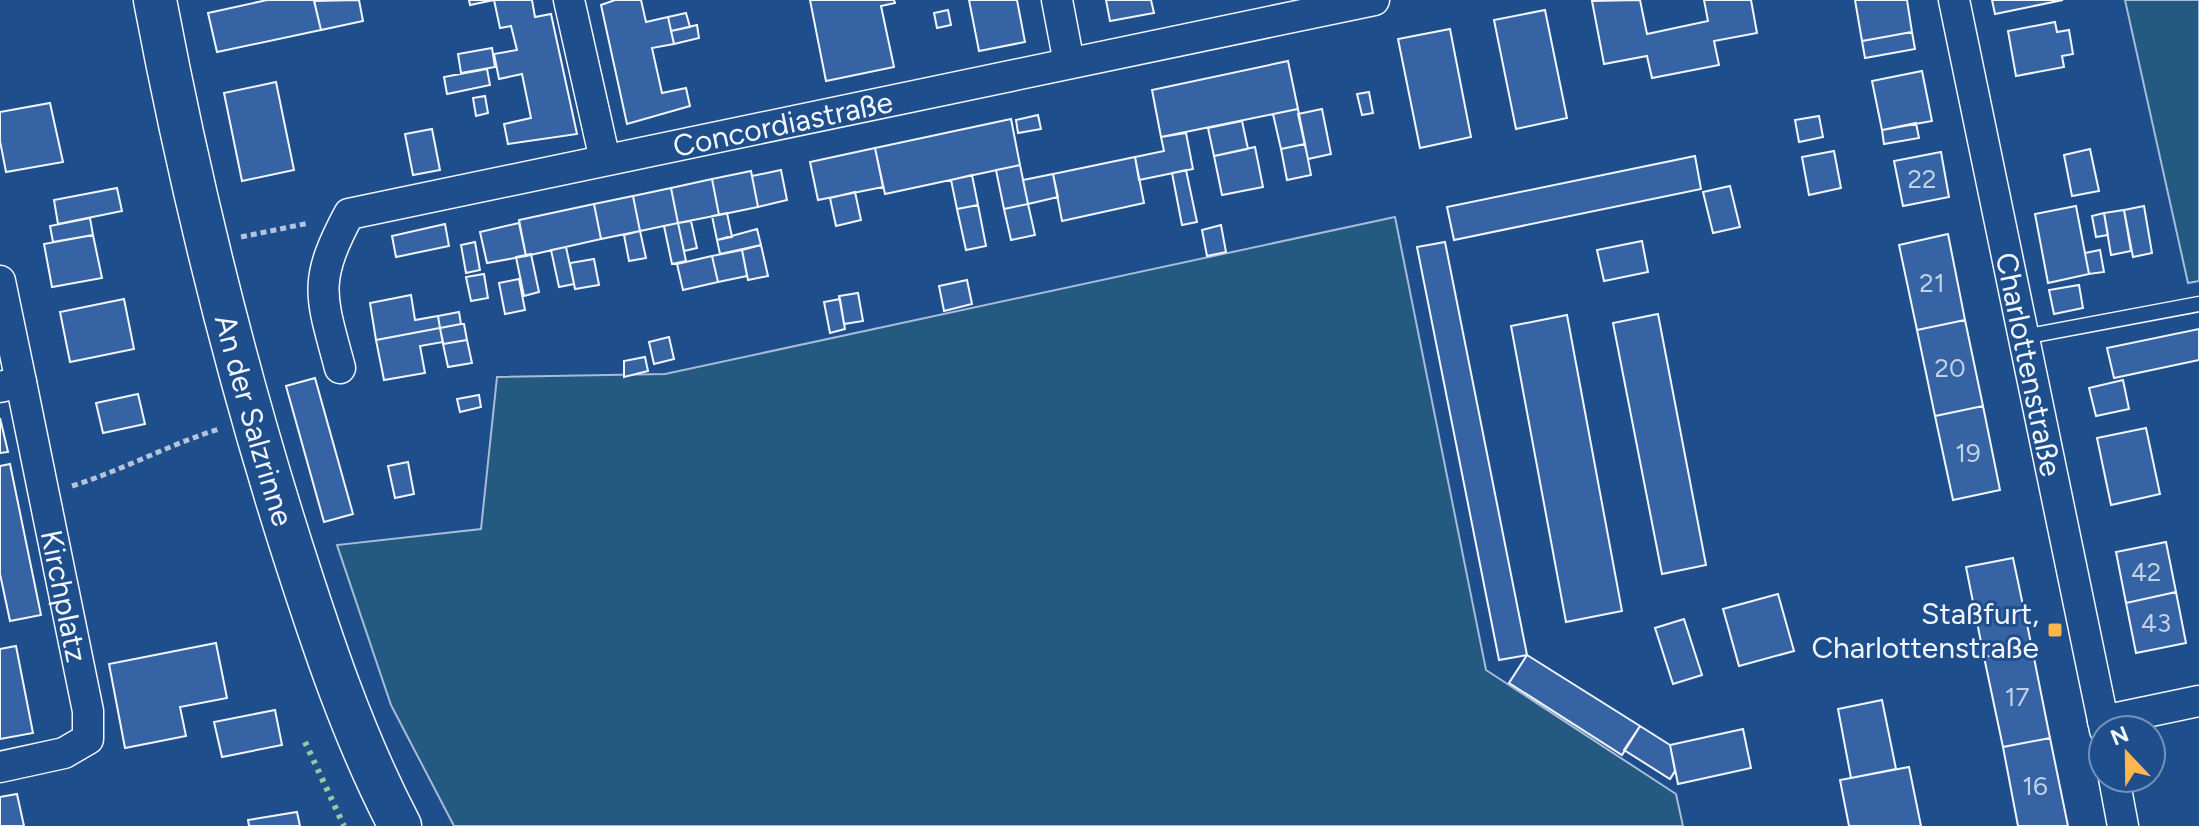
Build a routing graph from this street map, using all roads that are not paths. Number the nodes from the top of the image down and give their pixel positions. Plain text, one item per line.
1 (155, 0) edge
2 (569, 0) edge
3 (1057, 0) edge
4 (1374, 0) edge
5 (1954, 0) edge
6 (1069, 63) junction
7 (605, 160) junction
8 (0, 281) edge
9 (2199, 304) edge
10 (2022, 337) junction
11 (340, 368) dead end
12 (11, 385) edge
13 (2199, 701) edge
14 (2102, 714) edge
15 (2148, 714) edge
16 (0, 767) edge
17 (2117, 794) edge
18 (400, 826) edge
19 (2123, 826) edge

1 - 18 main road, An der Salzrinne
2 - 7 street
3 - 6 street
4 - 6 street, Concordiastraße
5 - 10 street, Charlottenstraße
6 - 7 street, Concordiastraße
7 - 11 street, Concordiastraße
8 - 12 street, Kirchplatz
9 - 10 lane
10 - 14 street, Charlottenstraße
12 - 16 street, Kirchplatz
13 - 15 street
17 - 19 street

